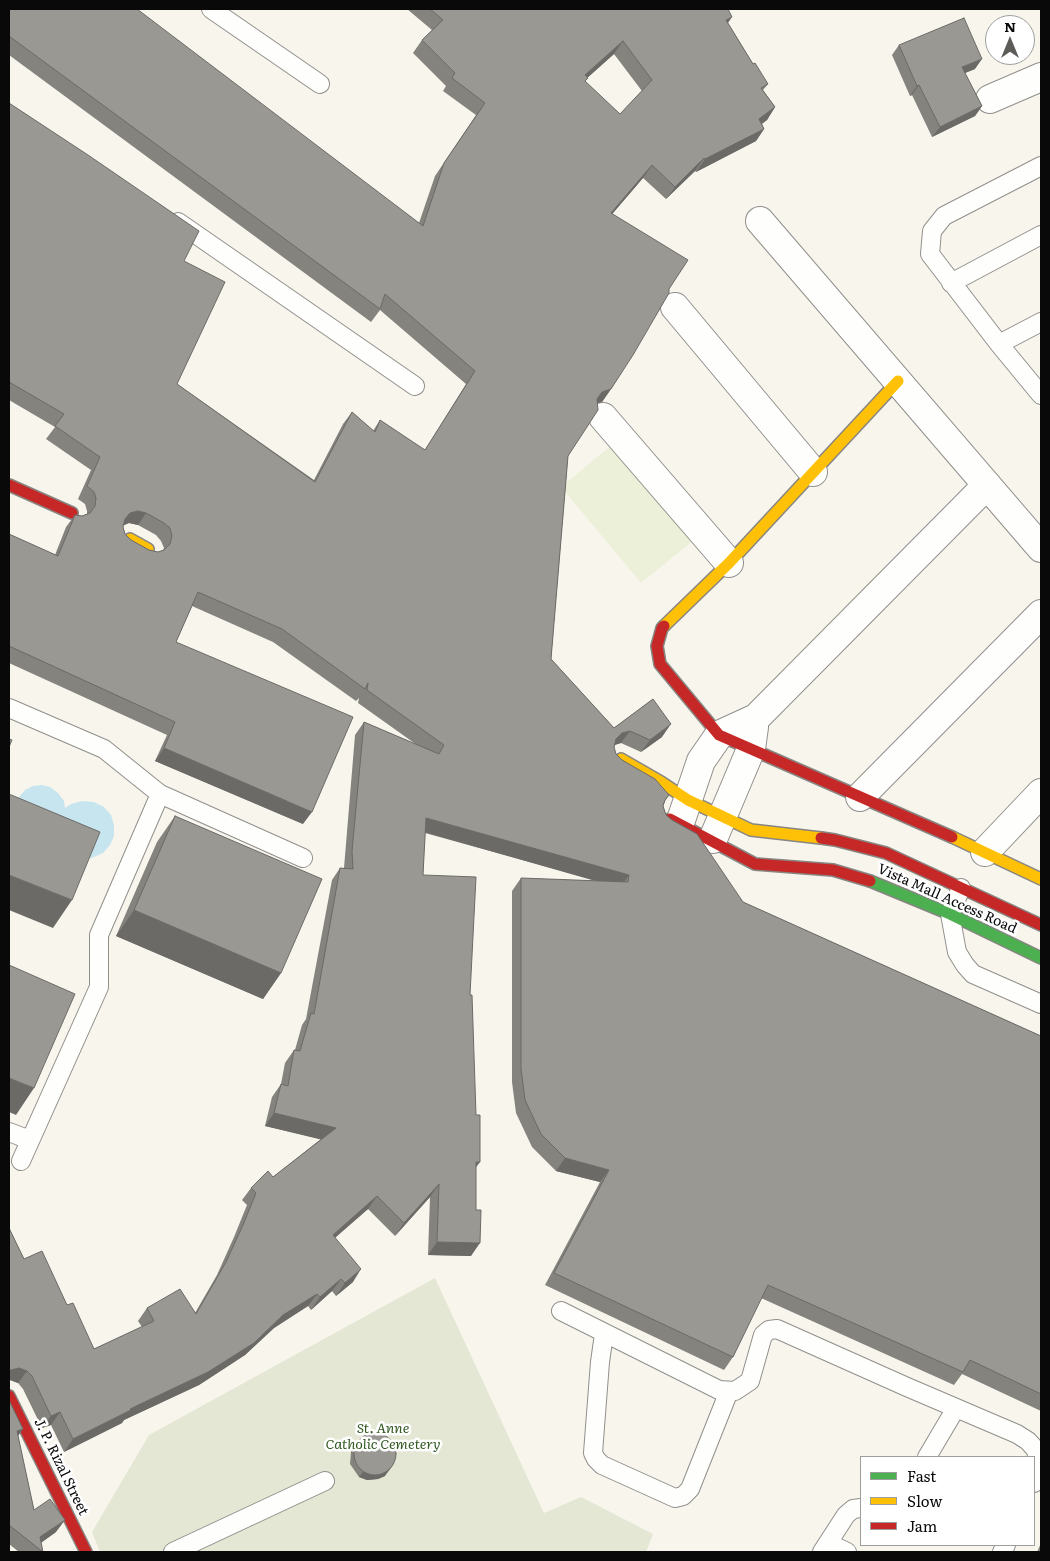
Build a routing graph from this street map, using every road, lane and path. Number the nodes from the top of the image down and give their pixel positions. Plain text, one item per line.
1 (211, 9) edge
2 (1041, 77) edge
3 (320, 84) dead end
4 (990, 99) dead end
5 (1041, 166) edge
6 (162, 211) edge
7 (760, 221) dead end
8 (1041, 235) edge
9 (951, 283) junction
10 (675, 307) dead end
11 (1041, 322) edge
12 (998, 344) junction
13 (898, 381) junction
14 (415, 386) dead end
15 (1041, 394) edge
16 (603, 417) dead end
17 (813, 472) junction
18 (9, 485) edge
19 (987, 485) junction
20 (72, 513) dead end
21 (130, 539) edge
22 (1041, 548) edge
23 (148, 549) edge
24 (729, 562) junction
25 (1041, 614) edge
26 (9, 708) edge
27 (756, 718) junction
28 (718, 735) junction
29 (751, 749) junction
30 (621, 759) edge
31 (160, 794) junction
32 (1041, 794) edge
33 (860, 797) junction
34 (679, 814) junction
35 (722, 816) junction
36 (712, 842) junction
37 (985, 852) junction
38 (303, 858) dead end
39 (1041, 879) edge
40 (961, 888) junction
41 (950, 914) junction
42 (1041, 924) edge
43 (1041, 958) edge
44 (1041, 1004) edge
45 (9, 1132) edge
46 (30, 1140) junction
47 (21, 1161) dead end
48 (562, 1311) dead end
49 (604, 1334) junction
50 (729, 1391) junction
51 (9, 1396) edge
52 (956, 1408) junction
53 (928, 1456) edge
54 (325, 1481) dead end
55 (1035, 1481) edge
56 (860, 1508) edge
57 (825, 1548) edge
58 (86, 1552) edge
59 (173, 1552) edge
60 (847, 1552) edge

1 - 3 lane
2 - 4 street
5 - 9 lane
6 - 14 lane
7 - 13 street
8 - 9 lane
9 - 12 lane
10 - 17 street
11 - 12 lane
12 - 15 lane
13 - 17 street
13 - 19 street
16 - 24 street
17 - 24 street
18 - 20 street
19 - 22 street
19 - 27 street
21 - 23 street
24 - 28 street
25 - 33 street
26 - 31 lane
27 - 28 street
27 - 29 street
28 - 29 street
28 - 34 street
29 - 33 street
29 - 35 street
30 - 34 street, Vista Mall Access Road
31 - 38 lane
31 - 46 lane
32 - 37 street
33 - 37 street
34 - 35 street, Vista Mall Access Road
34 - 36 street, Vista Mall Access Road
35 - 36 street
35 - 40 street, Vista Mall Access Road
36 - 41 street, Vista Mall Access Road
37 - 39 street
40 - 41 lane
40 - 42 street, Vista Mall Access Road
41 - 43 street, Vista Mall Access Road
41 - 44 lane
45 - 46 lane
46 - 47 lane
48 - 49 lane
49 - 50 lane
49 - 50 lane
50 - 52 lane
51 - 58 street, J. P. Rizal Street
52 - 53 lane
52 - 55 lane
54 - 59 lane
56 - 57 lane
57 - 60 lane

